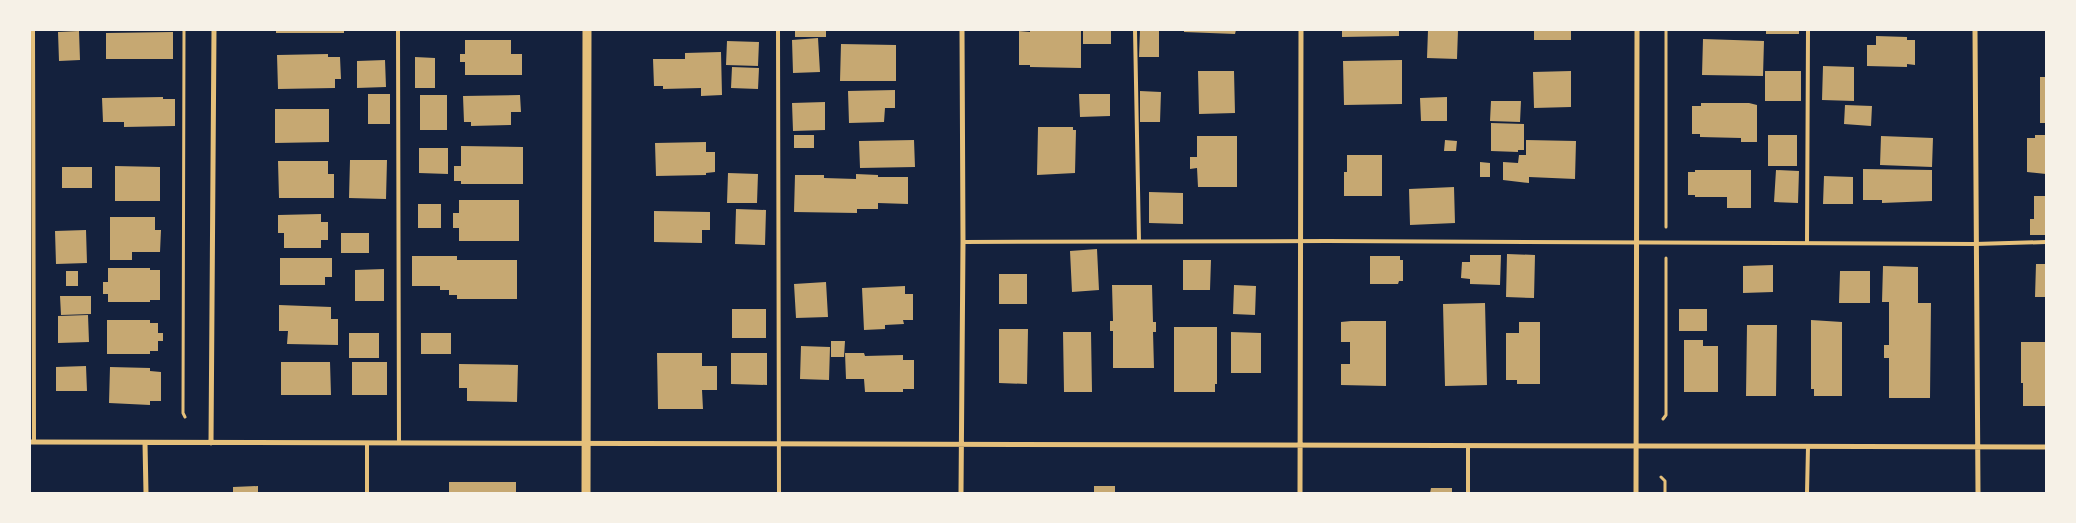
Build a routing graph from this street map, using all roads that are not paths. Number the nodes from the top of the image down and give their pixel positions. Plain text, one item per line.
1 (33, 30) edge
2 (214, 30) edge
3 (398, 30) edge
4 (587, 30) edge
5 (778, 30) edge
6 (962, 30) edge
7 (1135, 30) edge
8 (1301, 30) edge
9 (1637, 30) edge
10 (1808, 30) edge
11 (1975, 30) edge
12 (1139, 241) junction
13 (1301, 241) junction
14 (963, 242) junction
15 (2046, 242) edge
16 (1636, 243) junction
17 (1806, 243) junction
18 (1975, 244) junction
19 (32, 442) edge
20 (145, 443) junction
21 (211, 443) junction
22 (367, 444) junction
23 (399, 444) junction
24 (586, 444) junction
25 (779, 444) junction
26 (961, 445) junction
27 (1300, 446) junction
28 (1468, 446) junction
29 (1636, 446) junction
30 (1808, 447) junction
31 (1978, 447) junction
32 (2046, 447) edge
33 (146, 493) edge
34 (367, 493) edge
35 (586, 493) edge
36 (779, 493) edge
37 (961, 493) edge
38 (1300, 493) edge
39 (1468, 493) edge
40 (1636, 493) edge
41 (1807, 493) edge
42 (1978, 493) edge

1 - 19 lane
2 - 21 street
3 - 23 lane
4 - 24 street
5 - 25 lane
6 - 14 street
7 - 12 lane
8 - 13 street
9 - 16 street
10 - 17 lane
11 - 18 street
12 - 13 lane
12 - 14 lane
13 - 16 lane
13 - 27 street
14 - 26 street
15 - 18 lane
16 - 17 lane
16 - 29 street
17 - 18 lane
18 - 31 street
19 - 20 street
20 - 21 street
20 - 33 street
21 - 22 street
22 - 23 street
22 - 34 lane
23 - 24 street
24 - 25 street
24 - 35 street
25 - 26 street
25 - 36 lane
26 - 27 street
26 - 37 street
27 - 28 street
27 - 38 street
28 - 29 street
28 - 39 lane
29 - 30 street
29 - 40 street
30 - 31 street
30 - 41 lane
31 - 32 street
31 - 42 street

